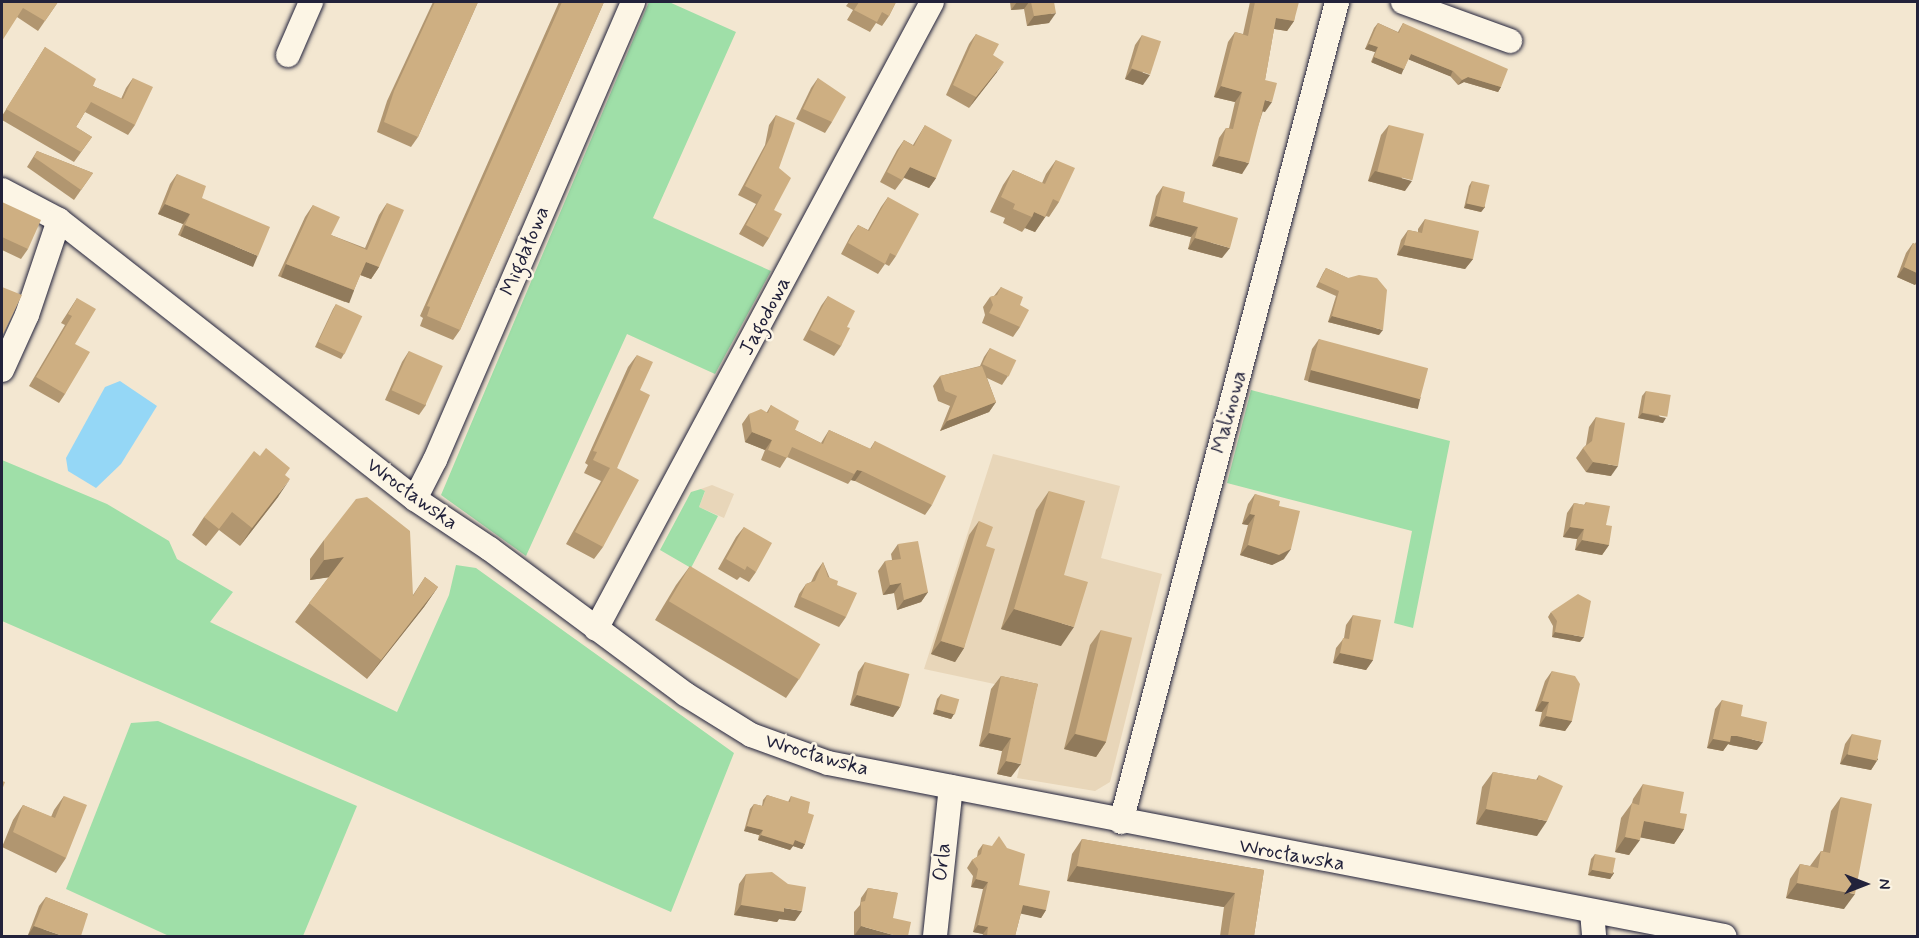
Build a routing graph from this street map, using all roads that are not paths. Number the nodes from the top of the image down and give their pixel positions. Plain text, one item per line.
1 (311, 2) edge
2 (633, 2) edge
3 (932, 2) edge
4 (1337, 2) edge
5 (1403, 2) edge
6 (1510, 41) dead end
7 (288, 55) dead end
8 (2, 190) edge
9 (59, 220) junction
10 (2, 370) edge
11 (415, 498) junction
12 (596, 629) junction
13 (951, 788) junction
14 (1121, 822) junction
15 (1592, 912) junction
16 (935, 936) edge
17 (1594, 936) edge
18 (1724, 936) edge

1 - 7 street
2 - 11 street, Migdałowa
3 - 12 street, Jagodowa
4 - 14 street, Malinowa
5 - 6 street
8 - 9 street, Wrocławska
9 - 10 street
9 - 11 street, Wrocławska
11 - 12 street, Wrocławska
12 - 13 street, Wrocławska
13 - 14 street, Wrocławska
13 - 16 street, Orla
14 - 15 street, Wrocławska
15 - 17 street
15 - 18 street, Wrocławska

